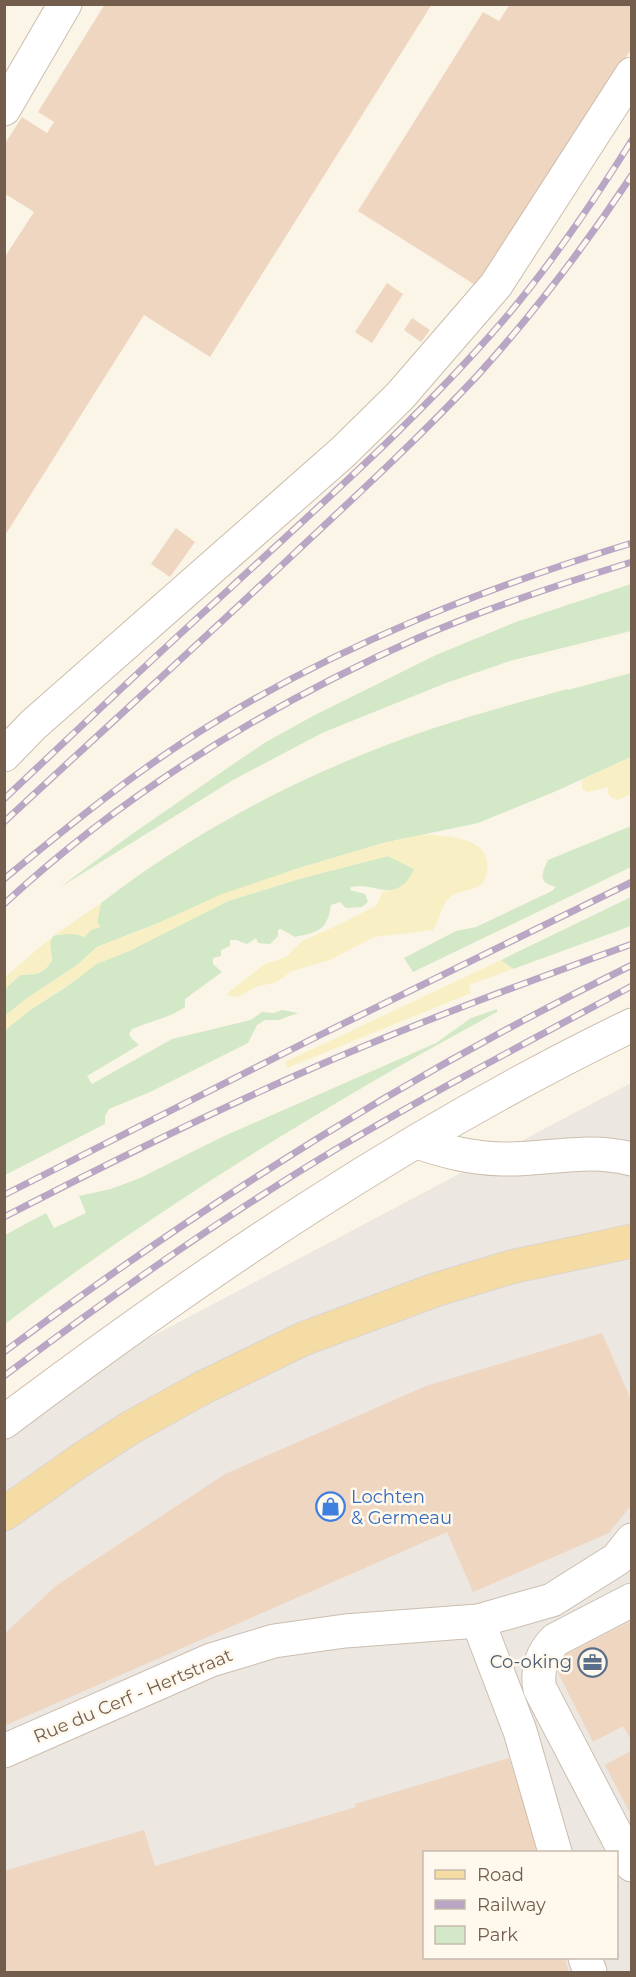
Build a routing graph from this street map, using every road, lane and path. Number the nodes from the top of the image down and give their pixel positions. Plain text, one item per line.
1 (65, 4) edge
2 (632, 74) edge
3 (4, 109) edge
4 (4, 754) edge
5 (632, 1025) edge
6 (417, 1142) junction
7 (632, 1159) edge
8 (632, 1241) edge
9 (4, 1422) edge
10 (4, 1514) edge
11 (632, 1540) edge
12 (594, 1574) junction
13 (625, 1604) edge
14 (478, 1621) junction
15 (4, 1751) edge
16 (555, 1851) edge
17 (632, 1865) edge

1 - 3 street
2 - 4 street
5 - 6 street
6 - 7 street
6 - 9 street
8 - 10 main road
11 - 12 street, Rue du Cerf - Hertstraat
12 - 13 street
12 - 14 street, Rue du Cerf - Hertstraat
13 - 17 street
14 - 15 street, Rue du Cerf - Hertstraat
14 - 16 street

